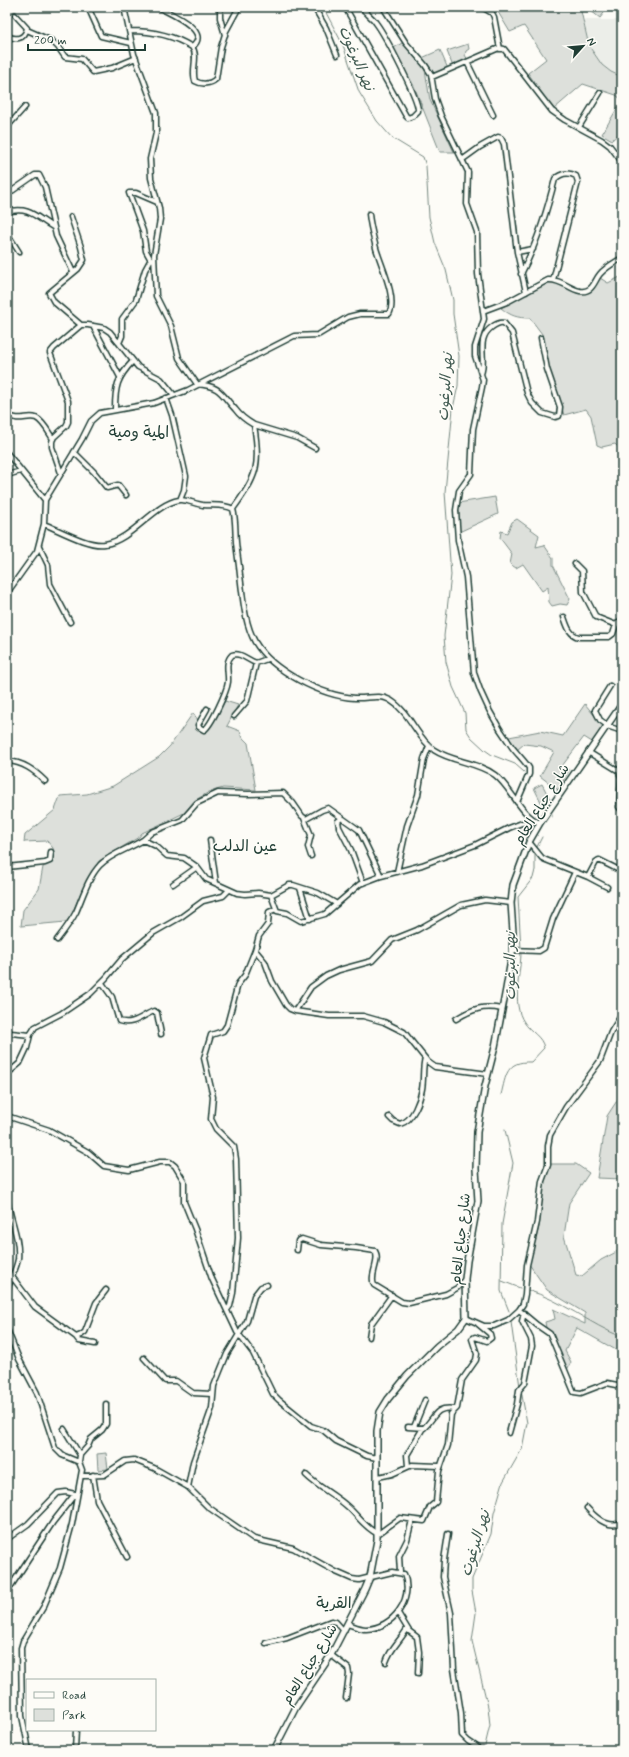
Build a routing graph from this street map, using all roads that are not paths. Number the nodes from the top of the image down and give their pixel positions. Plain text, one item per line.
1 (88, 7) edge
2 (124, 7) edge
3 (158, 7) edge
4 (220, 7) edge
5 (239, 7) edge
6 (314, 7) edge
7 (345, 7) edge
8 (362, 7) edge
9 (383, 7) edge
10 (482, 7) edge
11 (15, 15) dead end
12 (27, 30) junction
13 (130, 31) junction
14 (7, 35) edge
15 (225, 35) junction
16 (131, 43) junction
17 (192, 47) junction
18 (500, 49) junction
19 (337, 55) dead end
20 (136, 58) junction
21 (467, 62) junction
22 (432, 77) junction
23 (600, 93) dead end
24 (25, 107) dead end
25 (493, 115) dead end
26 (7, 127) edge
27 (579, 127) junction
28 (462, 160) junction
29 (622, 162) edge
30 (7, 192) edge
31 (157, 202) junction
32 (7, 212) edge
33 (369, 214) dead end
34 (71, 217) dead end
35 (53, 228) junction
36 (7, 233) edge
37 (533, 249) junction
38 (19, 252) dead end
39 (517, 252) junction
40 (154, 255) junction
41 (622, 258) edge
42 (151, 260) junction
43 (74, 272) junction
44 (521, 274) junction
45 (553, 280) junction
46 (526, 292) junction
47 (483, 311) junction
48 (81, 325) junction
49 (93, 326) junction
50 (541, 338) dead end
51 (119, 343) junction
52 (133, 361) junction
53 (481, 375) junction
54 (120, 377) junction
55 (197, 384) junction
56 (174, 394) junction
57 (166, 398) junction
58 (115, 409) junction
59 (7, 415) edge
60 (254, 425) junction
61 (53, 439) junction
62 (315, 448) dead end
63 (74, 452) junction
64 (7, 453) edge
65 (21, 471) junction
66 (61, 473) junction
67 (7, 475) edge
68 (126, 495) dead end
69 (46, 500) junction
70 (180, 500) junction
71 (233, 509) junction
72 (44, 524) junction
73 (39, 546) junction
74 (575, 564) dead end
75 (7, 593) edge
76 (564, 617) dead end
77 (622, 619) edge
78 (70, 622) dead end
79 (616, 625) junction
80 (267, 659) junction
81 (256, 663) junction
82 (610, 686) dead end
83 (622, 704) edge
84 (207, 709) dead end
85 (234, 716) dead end
86 (607, 726) junction
87 (622, 731) edge
88 (429, 746) junction
89 (588, 752) junction
90 (7, 761) edge
91 (45, 781) dead end
92 (517, 802) junction
93 (622, 811) edge
94 (304, 818) junction
95 (342, 818) junction
96 (538, 822) junction
97 (143, 840) junction
98 (210, 840) dead end
99 (531, 844) junction
100 (51, 852) dead end
101 (311, 856) dead end
102 (7, 867) edge
103 (197, 867) junction
104 (622, 869) edge
105 (397, 872) junction
106 (575, 872) junction
107 (381, 876) junction
108 (588, 877) junction
109 (216, 883) junction
110 (363, 883) junction
111 (173, 884) dead end
112 (607, 887) dead end
113 (300, 888) junction
114 (229, 890) junction
115 (271, 895) junction
116 (511, 903) junction
117 (337, 904) junction
118 (276, 909) junction
119 (310, 919) junction
120 (57, 940) dead end
121 (255, 950) junction
122 (512, 950) junction
123 (102, 983) junction
124 (502, 1009) junction
125 (295, 1011) junction
126 (622, 1014) edge
127 (456, 1019) dead end
128 (7, 1030) edge
129 (161, 1034) dead end
130 (30, 1035) junction
131 (425, 1058) junction
132 (7, 1074) edge
133 (488, 1074) junction
134 (7, 1116) edge
135 (389, 1117) dead end
136 (7, 1199) edge
137 (297, 1250) dead end
138 (465, 1279) junction
139 (10, 1281) edge
140 (267, 1285) dead end
141 (106, 1290) dead end
142 (7, 1292) edge
143 (392, 1295) junction
144 (227, 1310) junction
145 (519, 1310) junction
146 (524, 1313) junction
147 (466, 1318) junction
148 (478, 1324) junction
149 (7, 1329) edge
150 (238, 1335) junction
151 (76, 1337) junction
152 (369, 1337) dead end
153 (94, 1344) dead end
154 (144, 1358) dead end
155 (622, 1386) edge
156 (212, 1394) junction
157 (425, 1400) dead end
158 (106, 1404) dead end
159 (455, 1410) junction
160 (414, 1427) junction
161 (408, 1428) dead end
162 (423, 1428) junction
163 (64, 1429) dead end
164 (509, 1433) dead end
165 (80, 1455) junction
166 (377, 1458) junction
167 (80, 1462) junction
168 (408, 1466) junction
169 (440, 1466) junction
170 (93, 1475) junction
171 (306, 1475) dead end
172 (82, 1476) junction
173 (378, 1477) junction
174 (188, 1487) junction
175 (76, 1494) junction
176 (586, 1508) dead end
177 (412, 1520) junction
178 (622, 1522) edge
179 (378, 1534) junction
180 (448, 1534) dead end
181 (7, 1539) edge
182 (127, 1557) dead end
183 (400, 1572) junction
184 (370, 1577) junction
185 (359, 1580) junction
186 (367, 1585) junction
187 (7, 1592) edge
188 (398, 1613) junction
189 (348, 1624) junction
190 (407, 1629) junction
191 (344, 1631) junction
192 (266, 1644) dead end
193 (331, 1655) junction
194 (386, 1662) dead end
195 (418, 1673) dead end
196 (346, 1698) dead end
197 (76, 1731) edge
198 (28, 1750) edge
199 (75, 1750) edge
200 (274, 1750) edge
201 (478, 1750) edge

1 - 16 street
2 - 13 street
3 - 17 street
4 - 15 street
5 - 15 street
6 - 19 street
7 - 8 street
9 - 22 street
10 - 18 street
11 - 12 street
12 - 14 street
12 - 20 street
13 - 16 street
13 - 17 street
15 - 17 street
16 - 20 street
18 - 21 street
18 - 27 street
20 - 31 street
21 - 22 street
21 - 25 street
22 - 28 street
23 - 27 street
24 - 26 street
27 - 29 street
28 - 39 street
28 - 47 street
30 - 35 street
31 - 40 street
31 - 42 street
32 - 35 street
33 - 55 street
34 - 43 street
35 - 43 street
36 - 38 street
37 - 39 street
37 - 44 street
37 - 45 street
39 - 44 street
40 - 42 street
40 - 55 street
41 - 45 street
42 - 51 street
43 - 48 street
44 - 46 street
45 - 46 street
46 - 47 street
47 - 53 street
48 - 49 street
48 - 61 street
49 - 51 street
49 - 54 street
50 - 53 street
51 - 52 street
52 - 54 street
52 - 56 street
53 - 92 street
54 - 58 street
55 - 56 street
55 - 60 street
56 - 57 street
57 - 58 street
57 - 70 street
58 - 63 street
59 - 61 street
60 - 62 street
60 - 71 street
61 - 66 street
63 - 66 street
63 - 68 street
64 - 65 street
65 - 67 street
65 - 69 street
66 - 69 street
69 - 72 street
70 - 71 street
70 - 72 street
71 - 80 street
72 - 73 street
73 - 75 street
73 - 78 street
74 - 79 street
76 - 79 street
77 - 79 street
80 - 81 street
80 - 88 street
81 - 84 street
81 - 85 street
82 - 86 street
83 - 86 main road, شارع جباع العام
86 - 87 street
86 - 89 main road, شارع جباع العام
88 - 92 street
88 - 105 street
89 - 93 street
89 - 96 main road, شارع جباع العام
90 - 91 street
92 - 96 street
94 - 95 street
94 - 97 street
94 - 101 street
95 - 107 street
95 - 110 street
96 - 99 main road, شارع جباع العام
96 - 105 street
97 - 103 street
97 - 120 street
98 - 109 street
99 - 106 street
99 - 116 main road, شارع جباع العام
100 - 102 street
103 - 109 street
103 - 111 street
104 - 108 street
105 - 107 street
106 - 108 street
106 - 122 street
107 - 110 street
108 - 112 street
109 - 114 street
110 - 117 street
113 - 115 street
113 - 117 street
113 - 119 street
114 - 115 street
114 - 123 street
115 - 118 street
116 - 122 main road, شارع جباع العام
116 - 125 street
117 - 119 street
118 - 119 street
118 - 121 street
121 - 125 street
121 - 144 street
122 - 124 main road, شارع جباع العام
123 - 129 street
123 - 130 street
124 - 127 street
124 - 133 main road, شارع جباع العام
125 - 131 street
126 - 145 street
128 - 130 street
130 - 132 street
131 - 133 street
131 - 135 street
133 - 138 main road, شارع جباع العام
134 - 144 street
136 - 139 street
137 - 143 street
138 - 143 street
138 - 147 main road, شارع جباع العام
139 - 142 street
139 - 151 street
140 - 150 street
141 - 151 street
143 - 152 street
144 - 150 street
145 - 146 street
145 - 148 street
146 - 155 street
146 - 164 street
147 - 148 street
147 - 166 main road, شارع جباع العام
148 - 159 street
149 - 167 street
150 - 156 street
150 - 166 street
151 - 153 street
154 - 156 street
156 - 174 street
157 - 160 street
158 - 165 street
159 - 162 street
159 - 169 street
160 - 161 street
160 - 162 street
162 - 168 street
163 - 165 street
165 - 167 street
166 - 173 main road, شارع جباع العام
167 - 172 street
168 - 169 street
168 - 173 street
169 - 177 street
170 - 172 street
170 - 174 street
170 - 182 street
171 - 179 street
172 - 175 street
173 - 179 main road, شارع جباع العام
174 - 185 street
175 - 181 street
175 - 187 street
175 - 198 street
176 - 178 street
177 - 179 street
177 - 183 street
179 - 184 main road, شارع جباع العام
180 - 201 street
183 - 184 street
183 - 188 street
184 - 185 street
184 - 186 main road, شارع جباع العام
185 - 186 street
186 - 189 main road, شارع جباع العام
188 - 189 street
188 - 190 street
189 - 191 main road, شارع جباع العام
190 - 194 street
190 - 195 street
191 - 192 street
191 - 193 main road, شارع جباع العام
193 - 196 street
193 - 200 main road, شارع جباع العام
197 - 199 street

